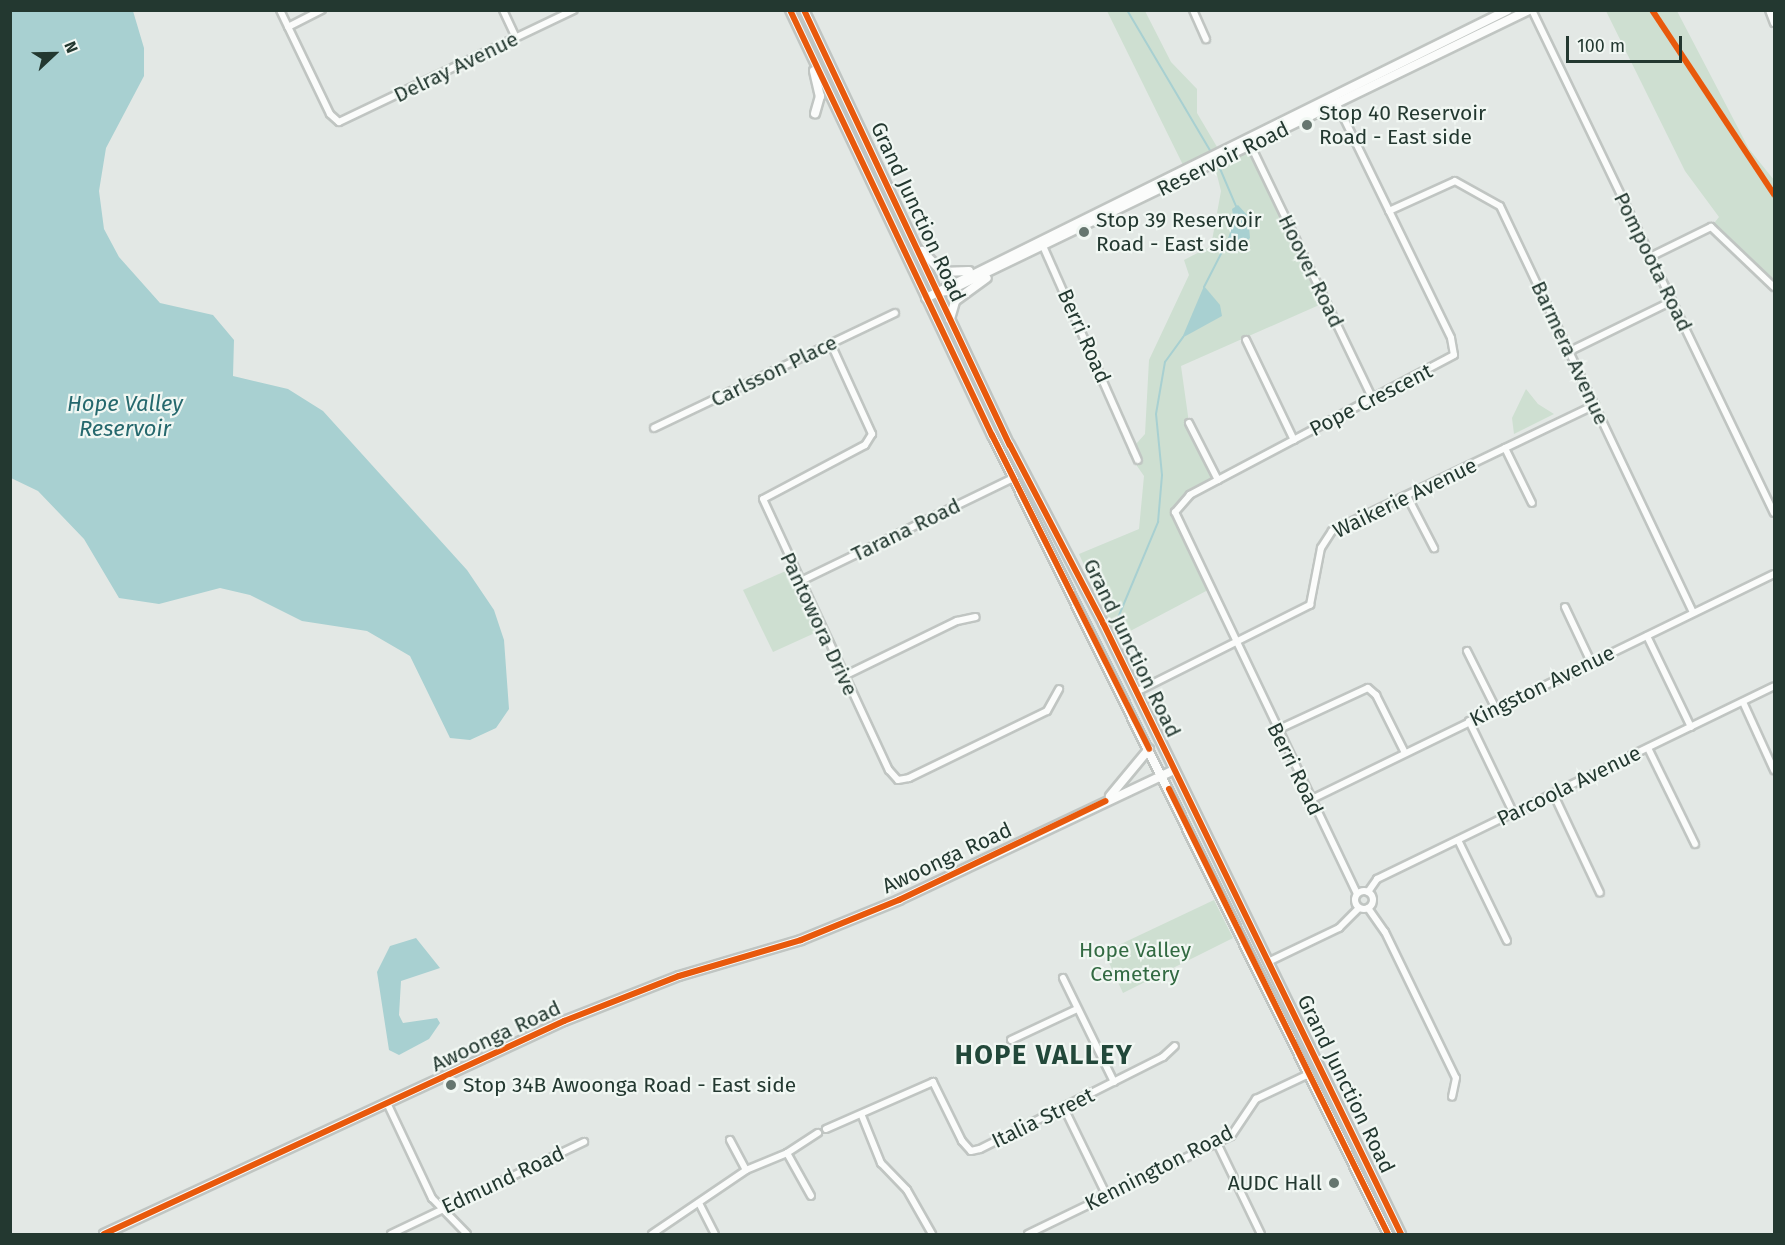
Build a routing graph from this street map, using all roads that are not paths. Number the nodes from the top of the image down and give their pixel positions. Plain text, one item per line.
1 (280, 10) edge
2 (322, 10) edge
3 (503, 10) edge
4 (574, 10) edge
5 (790, 10) edge
6 (804, 10) edge
7 (1193, 10) edge
8 (1508, 10) edge
9 (1530, 10) edge
10 (1769, 10) edge
11 (1774, 23) edge
12 (288, 27) junction
13 (516, 38) junction
14 (1206, 39) dead end
15 (810, 54) junction
16 (846, 99) junction
17 (1335, 100) junction
18 (834, 105) junction
19 (852, 111) junction
20 (814, 113) dead end
21 (840, 117) junction
22 (1249, 142) junction
23 (1389, 211) junction
24 (911, 237) junction
25 (1041, 243) junction
26 (1650, 256) junction
27 (1020, 257) junction
28 (980, 268) junction
29 (1774, 287) edge
30 (937, 292) junction
31 (926, 298) junction
32 (1672, 301) junction
33 (894, 313) dead end
34 (950, 319) junction
35 (1246, 340) dead end
36 (831, 344) junction
37 (1570, 351) junction
38 (1372, 397) junction
39 (1595, 405) junction
40 (1189, 423) dead end
41 (654, 428) dead end
42 (1294, 440) junction
43 (1010, 445) junction
44 (1505, 448) junction
45 (1138, 460) dead end
46 (1013, 478) junction
47 (1218, 480) junction
48 (1033, 489) junction
49 (1407, 496) junction
50 (1532, 503) dead end
51 (1774, 513) edge
52 (1434, 548) dead end
53 (1774, 573) edge
54 (799, 582) junction
55 (1565, 607) dead end
56 (1693, 613) junction
57 (976, 617) dead end
58 (1647, 636) junction
59 (1234, 643) junction
60 (1467, 651) dead end
61 (1591, 662) junction
62 (844, 676) junction
63 (1774, 686) edge
64 (1059, 689) dead end
65 (1136, 692) junction
66 (1743, 702) junction
67 (1496, 709) junction
68 (1469, 721) junction
69 (1691, 727) junction
70 (1277, 730) junction
71 (1648, 748) junction
72 (1149, 749) junction
73 (1405, 753) junction
74 (1174, 770) junction
75 (1774, 770) edge
76 (1162, 775) junction
77 (1553, 794) junction
78 (1310, 800) junction
79 (1106, 801) junction
80 (1513, 812) junction
81 (1458, 840) junction
82 (1695, 844) dead end
83 (1368, 892) junction
84 (1357, 893) junction
85 (1600, 893) dead end
86 (1359, 908) junction
87 (1368, 908) junction
88 (1507, 941) dead end
89 (1268, 962) junction
90 (1257, 967) junction
91 (1063, 978) dead end
92 (1077, 1009) junction
93 (1011, 1040) dead end
94 (1175, 1046) dead end
95 (1320, 1069) junction
96 (1309, 1074) junction
97 (1114, 1082) junction
98 (1452, 1097) dead end
99 (388, 1105) junction
100 (1064, 1108) junction
101 (862, 1116) junction
102 (826, 1129) dead end
103 (818, 1133) dead end
104 (730, 1140) dead end
105 (584, 1142) dead end
106 (1217, 1143) junction
107 (787, 1153) junction
108 (746, 1170) junction
109 (811, 1196) dead end
110 (1107, 1196) junction
111 (1383, 1198) junction
112 (699, 1203) junction
113 (1372, 1203) junction
114 (442, 1210) junction
115 (105, 1234) edge
116 (391, 1234) edge
117 (466, 1234) edge
118 (652, 1234) edge
119 (715, 1234) edge
120 (932, 1234) edge
121 (1028, 1234) edge
122 (1261, 1234) edge
123 (1388, 1234) edge
124 (1401, 1234) edge

1 - 12 street
2 - 12 street
3 - 13 street
4 - 13 street, Delray Avenue
5 - 15 main road, Grand Junction Road
6 - 16 main road, Grand Junction Road
7 - 14 street
8 - 17 main road, Reservoir Road
9 - 17 main road, Reservoir Road
9 - 26 street, Pompoota Road
10 - 11 street
12 - 13 street, Delray Avenue
15 - 18 main road, Grand Junction Road
15 - 20 main road
16 - 18 main road
16 - 19 main road, Grand Junction Road
17 - 22 main road, Reservoir Road
17 - 23 street, Pope Crescent
18 - 21 main road, Grand Junction Road
19 - 21 main road
19 - 24 main road, Grand Junction Road
21 - 31 main road, Grand Junction Road
22 - 25 main road, Reservoir Road
22 - 38 street, Hoover Road
23 - 37 street, Barmera Avenue
23 - 38 street, Pope Crescent
24 - 28 main road
24 - 30 main road, Grand Junction Road
25 - 27 main road, Reservoir Road
25 - 28 main road, Reservoir Road
25 - 45 street, Berri Road
26 - 29 street
26 - 32 street, Pompoota Road
27 - 30 main road, Reservoir Road
27 - 34 main road
28 - 30 main road, Reservoir Road
30 - 31 main road
30 - 34 main road, Grand Junction Road
31 - 46 main road, Grand Junction Road
32 - 37 street
32 - 51 street, Pompoota Road
33 - 36 street, Carlsson Place
34 - 43 main road, Grand Junction Road
35 - 42 street
36 - 41 street, Carlsson Place
36 - 54 street, Pantowora Drive
37 - 39 street, Barmera Avenue
38 - 42 street, Pope Crescent
39 - 44 street, Waikerie Avenue
39 - 56 street, Barmera Avenue
40 - 47 street
42 - 47 street, Pope Crescent
43 - 46 main road
43 - 48 main road, Grand Junction Road
44 - 49 street, Waikerie Avenue
44 - 50 street
46 - 48 main road
46 - 54 street, Tarana Road
46 - 72 main road, Grand Junction Road
47 - 59 street, Pope Crescent
48 - 65 main road, Grand Junction Road
49 - 52 street
49 - 59 street, Waikerie Avenue
53 - 56 street, Kingston Avenue
54 - 62 street, Pantowora Drive
55 - 61 street
56 - 58 street, Kingston Avenue
57 - 62 street
58 - 61 street, Kingston Avenue
58 - 69 street
59 - 65 street, Waikerie Avenue
59 - 70 street, Berri Road
60 - 67 street
61 - 67 street, Kingston Avenue
62 - 64 street, Pantowora Drive
63 - 66 street, Parcoola Avenue
65 - 74 main road, Grand Junction Road
66 - 69 street, Parcoola Avenue
66 - 75 street
67 - 68 street, Kingston Avenue
68 - 73 street, Kingston Avenue
68 - 80 street
69 - 71 street, Parcoola Avenue
70 - 73 street
70 - 78 street, Berri Road
71 - 77 street, Parcoola Avenue
71 - 82 street
72 - 76 main road, Grand Junction Road
72 - 79 main road
73 - 78 street, Kingston Avenue
74 - 76 main road, Awoonga Road
74 - 89 main road, Grand Junction Road
76 - 79 main road, Awoonga Road
76 - 90 main road, Grand Junction Road
77 - 80 street, Parcoola Avenue
77 - 85 street
78 - 84 street, Berri Road
79 - 99 main road, Awoonga Road
80 - 81 street, Parcoola Avenue
81 - 83 street, Parcoola Avenue
81 - 88 street
83 - 84 street
83 - 87 street
84 - 86 street, Berri Road
86 - 87 street
86 - 89 street
87 - 98 street
89 - 90 main road
89 - 95 main road, Grand Junction Road
90 - 96 main road, Grand Junction Road
91 - 92 street
92 - 93 street
92 - 97 street
94 - 97 street, Italia Street
95 - 96 main road
95 - 111 main road, Grand Junction Road
96 - 106 street, Kennington Road
96 - 113 main road, Grand Junction Road
97 - 100 street, Italia Street
99 - 114 street
99 - 115 main road, Awoonga Road
100 - 101 street, Italia Street
100 - 110 street
101 - 102 street
101 - 120 street
103 - 107 street
104 - 108 street
105 - 114 street, Edmund Road
106 - 110 street, Kennington Road
106 - 122 street
107 - 108 street
107 - 109 street
108 - 112 street
110 - 121 street, Kennington Road
111 - 113 main road
111 - 124 main road, Grand Junction Road
112 - 118 street
112 - 119 street
113 - 123 main road, Grand Junction Road
114 - 116 street, Edmund Road
114 - 117 street

